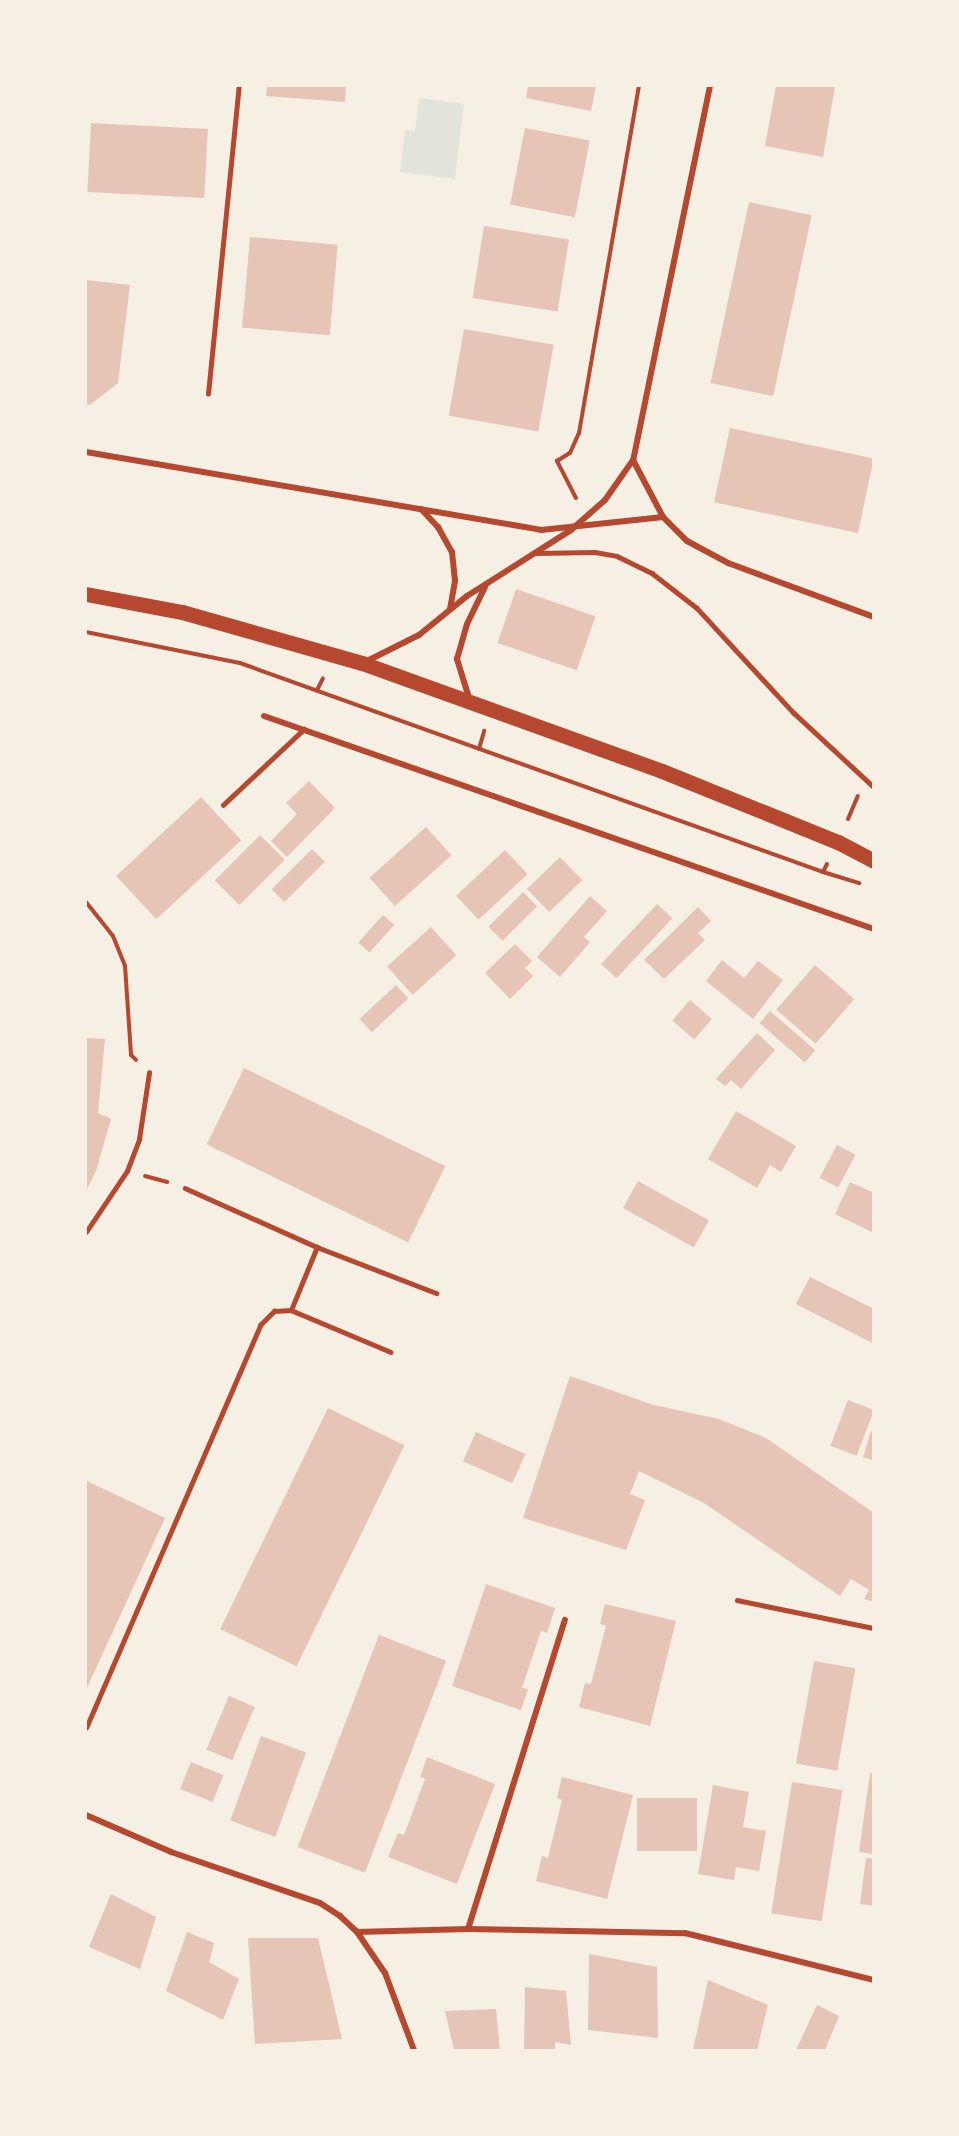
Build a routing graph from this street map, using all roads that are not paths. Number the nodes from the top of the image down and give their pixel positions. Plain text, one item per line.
1 (239, 86) edge
2 (710, 86) edge
3 (208, 394) dead end
4 (86, 452) edge
5 (633, 460) junction
6 (420, 509) junction
7 (663, 517) junction
8 (571, 530) junction
9 (535, 553) junction
10 (486, 586) junction
11 (86, 594) edge
12 (450, 609) junction
13 (873, 617) edge
14 (362, 663) junction
15 (469, 700) junction
16 (264, 716) dead end
17 (304, 729) junction
18 (873, 787) edge
19 (223, 805) dead end
20 (873, 861) edge
21 (873, 929) edge
22 (149, 1073) road end
23 (185, 1188) road end
24 (86, 1232) edge
25 (317, 1247) junction
26 (436, 1293) dead end
27 (291, 1310) junction
28 (391, 1352) dead end
29 (738, 1600) dead end
30 (565, 1620) dead end
31 (873, 1628) edge
32 (86, 1728) edge
33 (86, 1815) edge
34 (468, 1929) junction
35 (357, 1932) junction
36 (873, 1980) edge
37 (414, 2050) edge

1 - 3 lane
2 - 5 street
4 - 6 street
5 - 7 street
5 - 8 street
6 - 8 street
6 - 12 street
7 - 8 street
7 - 13 street
8 - 9 street
9 - 10 street
9 - 18 lane
10 - 12 street
10 - 15 street
11 - 14 main road
12 - 14 street
14 - 15 main road
15 - 20 main road
16 - 17 street
17 - 19 lane
17 - 21 street
22 - 24 lane
23 - 25 lane
25 - 26 lane
25 - 27 lane
27 - 28 lane
27 - 32 lane
29 - 31 lane
30 - 34 street
33 - 35 street
34 - 35 street
34 - 36 street
35 - 37 street

